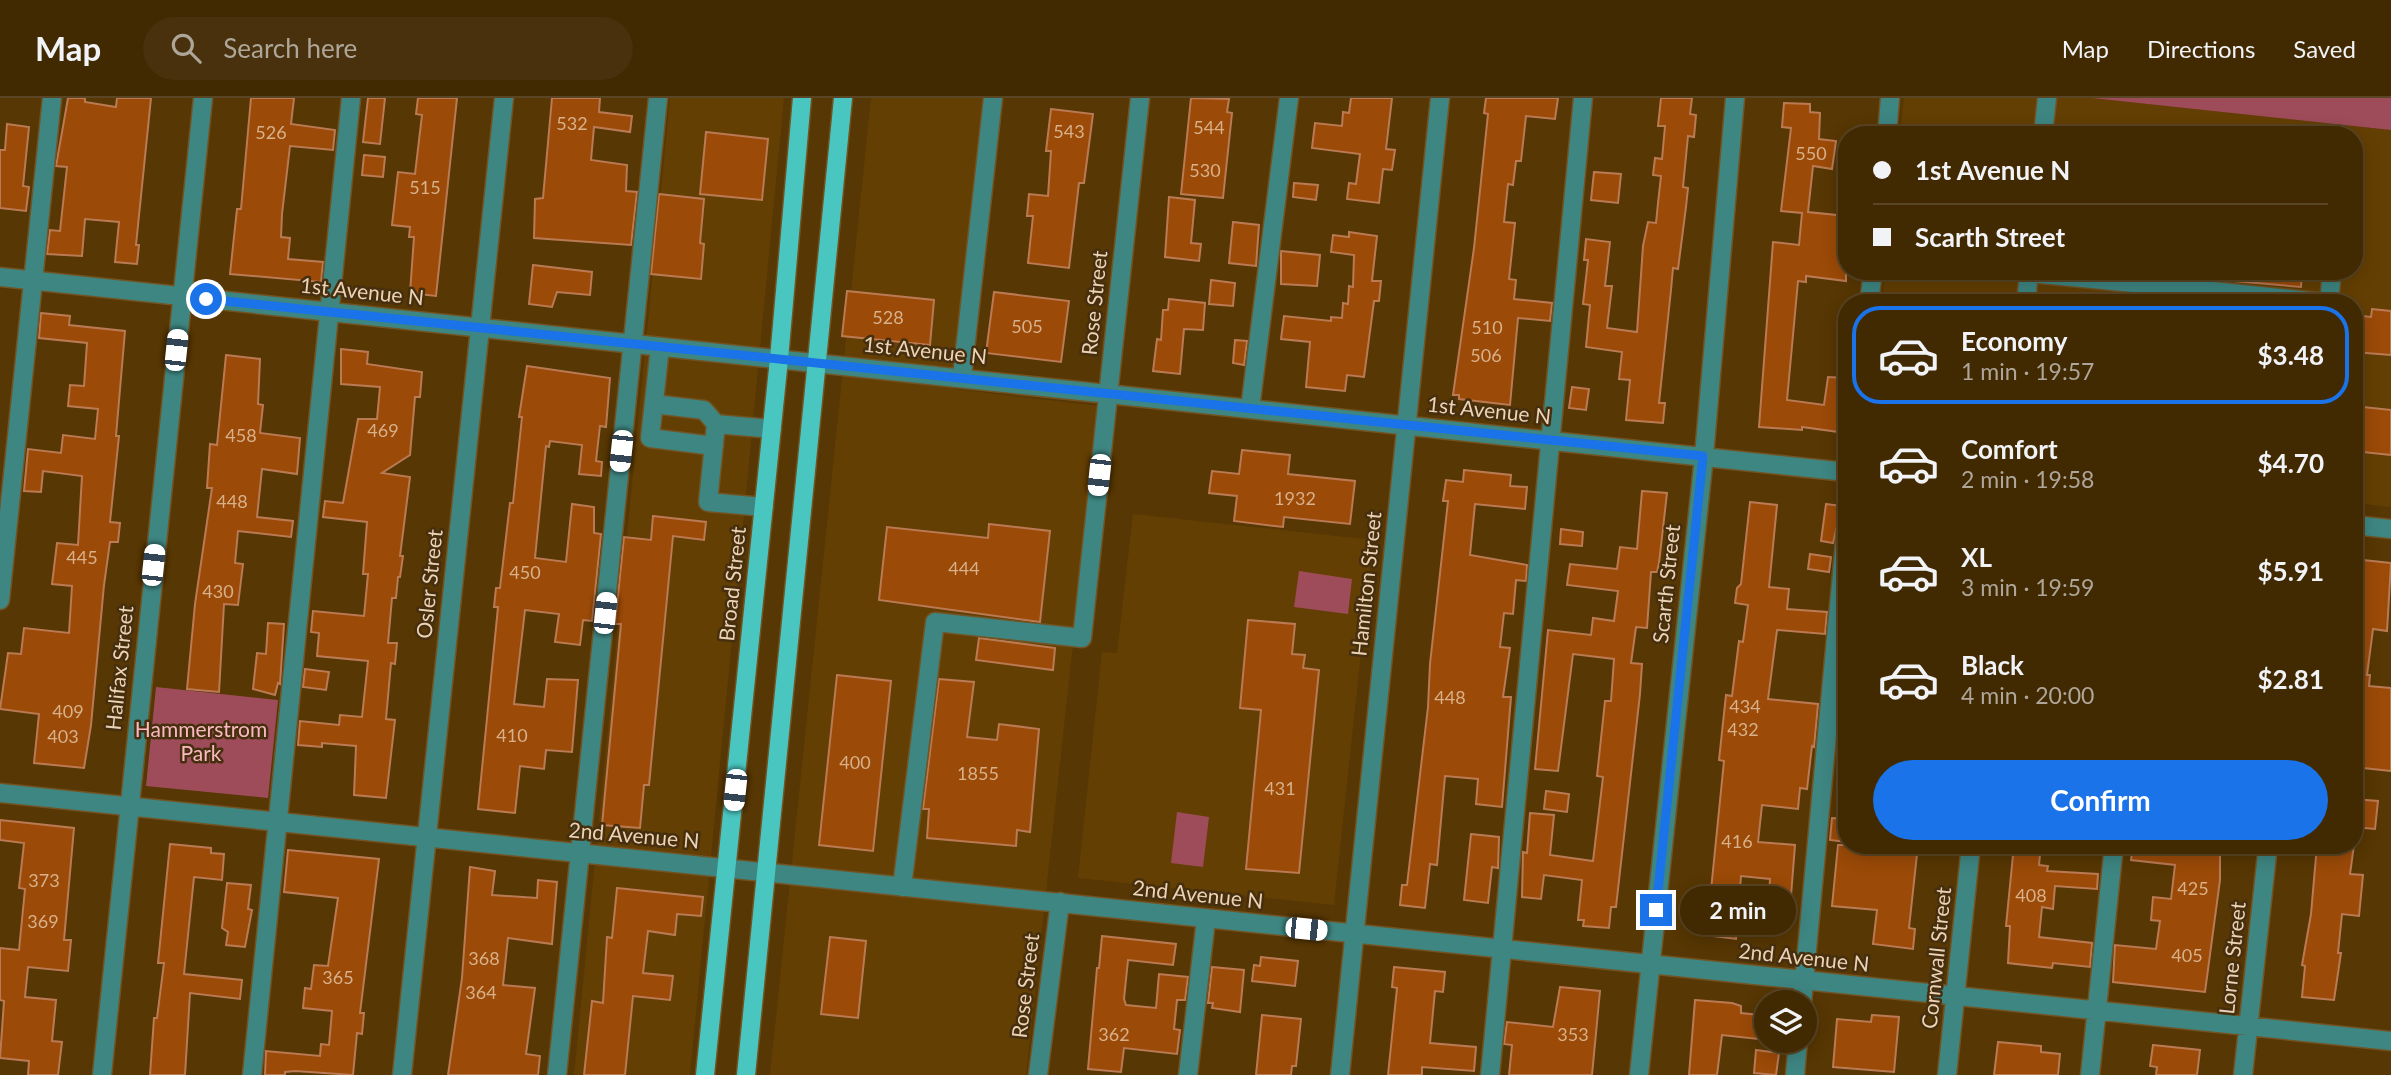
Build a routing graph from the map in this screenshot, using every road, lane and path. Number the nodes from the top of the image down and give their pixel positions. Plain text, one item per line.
1 (52, 98) edge
2 (203, 98) edge
3 (351, 98) edge
4 (504, 98) edge
5 (658, 98) edge
6 (802, 98) edge
7 (843, 98) edge
8 (993, 98) edge
9 (1140, 98) edge
10 (1289, 98) edge
11 (1440, 98) edge
12 (1583, 98) edge
13 (1735, 98) edge
14 (1890, 98) edge
15 (2047, 98) edge
16 (1888, 126) edge
17 (2044, 126) edge
18 (0, 277) edge
19 (2079, 280) edge
20 (33, 281) junction
21 (2168, 294) edge
22 (182, 296) junction
23 (328, 312) junction
24 (480, 328) junction
25 (631, 344) junction
26 (660, 347) junction
27 (779, 359) junction
28 (818, 363) junction
29 (962, 377) junction
30 (1107, 394) junction
31 (654, 404) junction
32 (1251, 409) junction
33 (716, 425) junction
34 (1405, 425) junction
35 (772, 429) junction
36 (1549, 440) junction
37 (714, 446) junction
38 (1703, 456) junction
39 (1838, 471) edge
40 (764, 507) junction
41 (2363, 526) edge
42 (2391, 529) edge
43 (0, 600) edge
44 (1838, 617) edge
45 (0, 793) edge
46 (128, 807) junction
47 (277, 822) junction
48 (426, 838) junction
49 (1970, 854) edge
50 (2113, 854) edge
51 (2268, 854) edge
52 (581, 855) junction
53 (727, 867) junction
54 (767, 871) junction
55 (902, 887) junction
56 (1060, 902) junction
57 (1206, 919) junction
58 (1355, 934) junction
59 (1503, 950) junction
60 (1651, 964) junction
61 (1804, 982) junction
62 (1803, 990) edge
63 (1956, 998) junction
64 (2096, 1012) junction
65 (2248, 1026) junction
66 (2391, 1041) edge
67 (1797, 1053) edge
68 (102, 1075) edge
69 (252, 1075) edge
70 (402, 1075) edge
71 (556, 1075) edge
72 (705, 1075) edge
73 (746, 1075) edge
74 (1038, 1075) edge
75 (1188, 1075) edge
76 (1340, 1075) edge
77 (1490, 1075) edge
78 (1639, 1075) edge
79 (1795, 1075) edge
80 (1947, 1075) edge
81 (2090, 1075) edge
82 (2243, 1075) edge

1 - 20 street
2 - 22 street, Halifax Street
3 - 23 street
4 - 24 street, Osler Street
5 - 25 street
6 - 27 main road, Broad Street
7 - 28 main road
8 - 29 street
9 - 30 street, Rose Street
10 - 32 street
11 - 34 street, Hamilton Street
12 - 36 street
13 - 38 street, Scarth Street
14 - 16 street
15 - 17 street
18 - 20 street, 1st Avenue N
19 - 21 street
20 - 22 street, 1st Avenue N
20 - 43 street
22 - 23 street, 1st Avenue N
22 - 46 street, Halifax Street
23 - 24 street, 1st Avenue N
23 - 47 street
24 - 25 street, 1st Avenue N
24 - 48 street, Osler Street
25 - 26 street, 1st Avenue N
25 - 52 street
26 - 27 street, 1st Avenue N
26 - 31 street
27 - 28 street, 1st Avenue N
27 - 35 main road, Broad Street
28 - 29 street, 1st Avenue N
28 - 54 main road
29 - 30 street, 1st Avenue N
30 - 32 street, 1st Avenue N
30 - 55 street, Rose Street
31 - 33 street
31 - 37 street
32 - 34 street, 1st Avenue N
33 - 35 street
33 - 37 street
34 - 36 street, 1st Avenue N
34 - 58 street, Hamilton Street
35 - 40 main road, Broad Street
36 - 38 street, 1st Avenue N
36 - 59 street
37 - 40 street
38 - 39 street, 1st Avenue N
38 - 60 street, Scarth Street
40 - 53 main road, Broad Street
41 - 42 street
44 - 61 street
45 - 46 street, 2nd Avenue N
46 - 47 street, 2nd Avenue N
46 - 68 street, Halifax Street
47 - 48 street, 2nd Avenue N
47 - 69 street
48 - 52 street, 2nd Avenue N
48 - 70 street, Osler Street
49 - 63 street, Cornwall Street
50 - 64 street
51 - 65 street, Lorne Street
52 - 53 street, 2nd Avenue N
52 - 71 street
53 - 54 street, 2nd Avenue N
53 - 72 main road, Broad Street
54 - 55 street, 2nd Avenue N
54 - 73 main road
55 - 56 street, 2nd Avenue N
56 - 57 street, 2nd Avenue N
56 - 74 street, Rose Street
57 - 58 street, 2nd Avenue N
57 - 75 street
58 - 59 street, 2nd Avenue N
58 - 76 street, Hamilton Street
59 - 60 street, 2nd Avenue N
59 - 77 street
60 - 61 street, 2nd Avenue N
60 - 78 street, Scarth Street
61 - 62 street
61 - 63 street, 2nd Avenue N
63 - 64 street, 2nd Avenue N
63 - 80 street, Cornwall Street
64 - 65 street, 2nd Avenue N
64 - 81 street
65 - 66 street, 2nd Avenue N
65 - 82 street, Lorne Street
67 - 79 street

